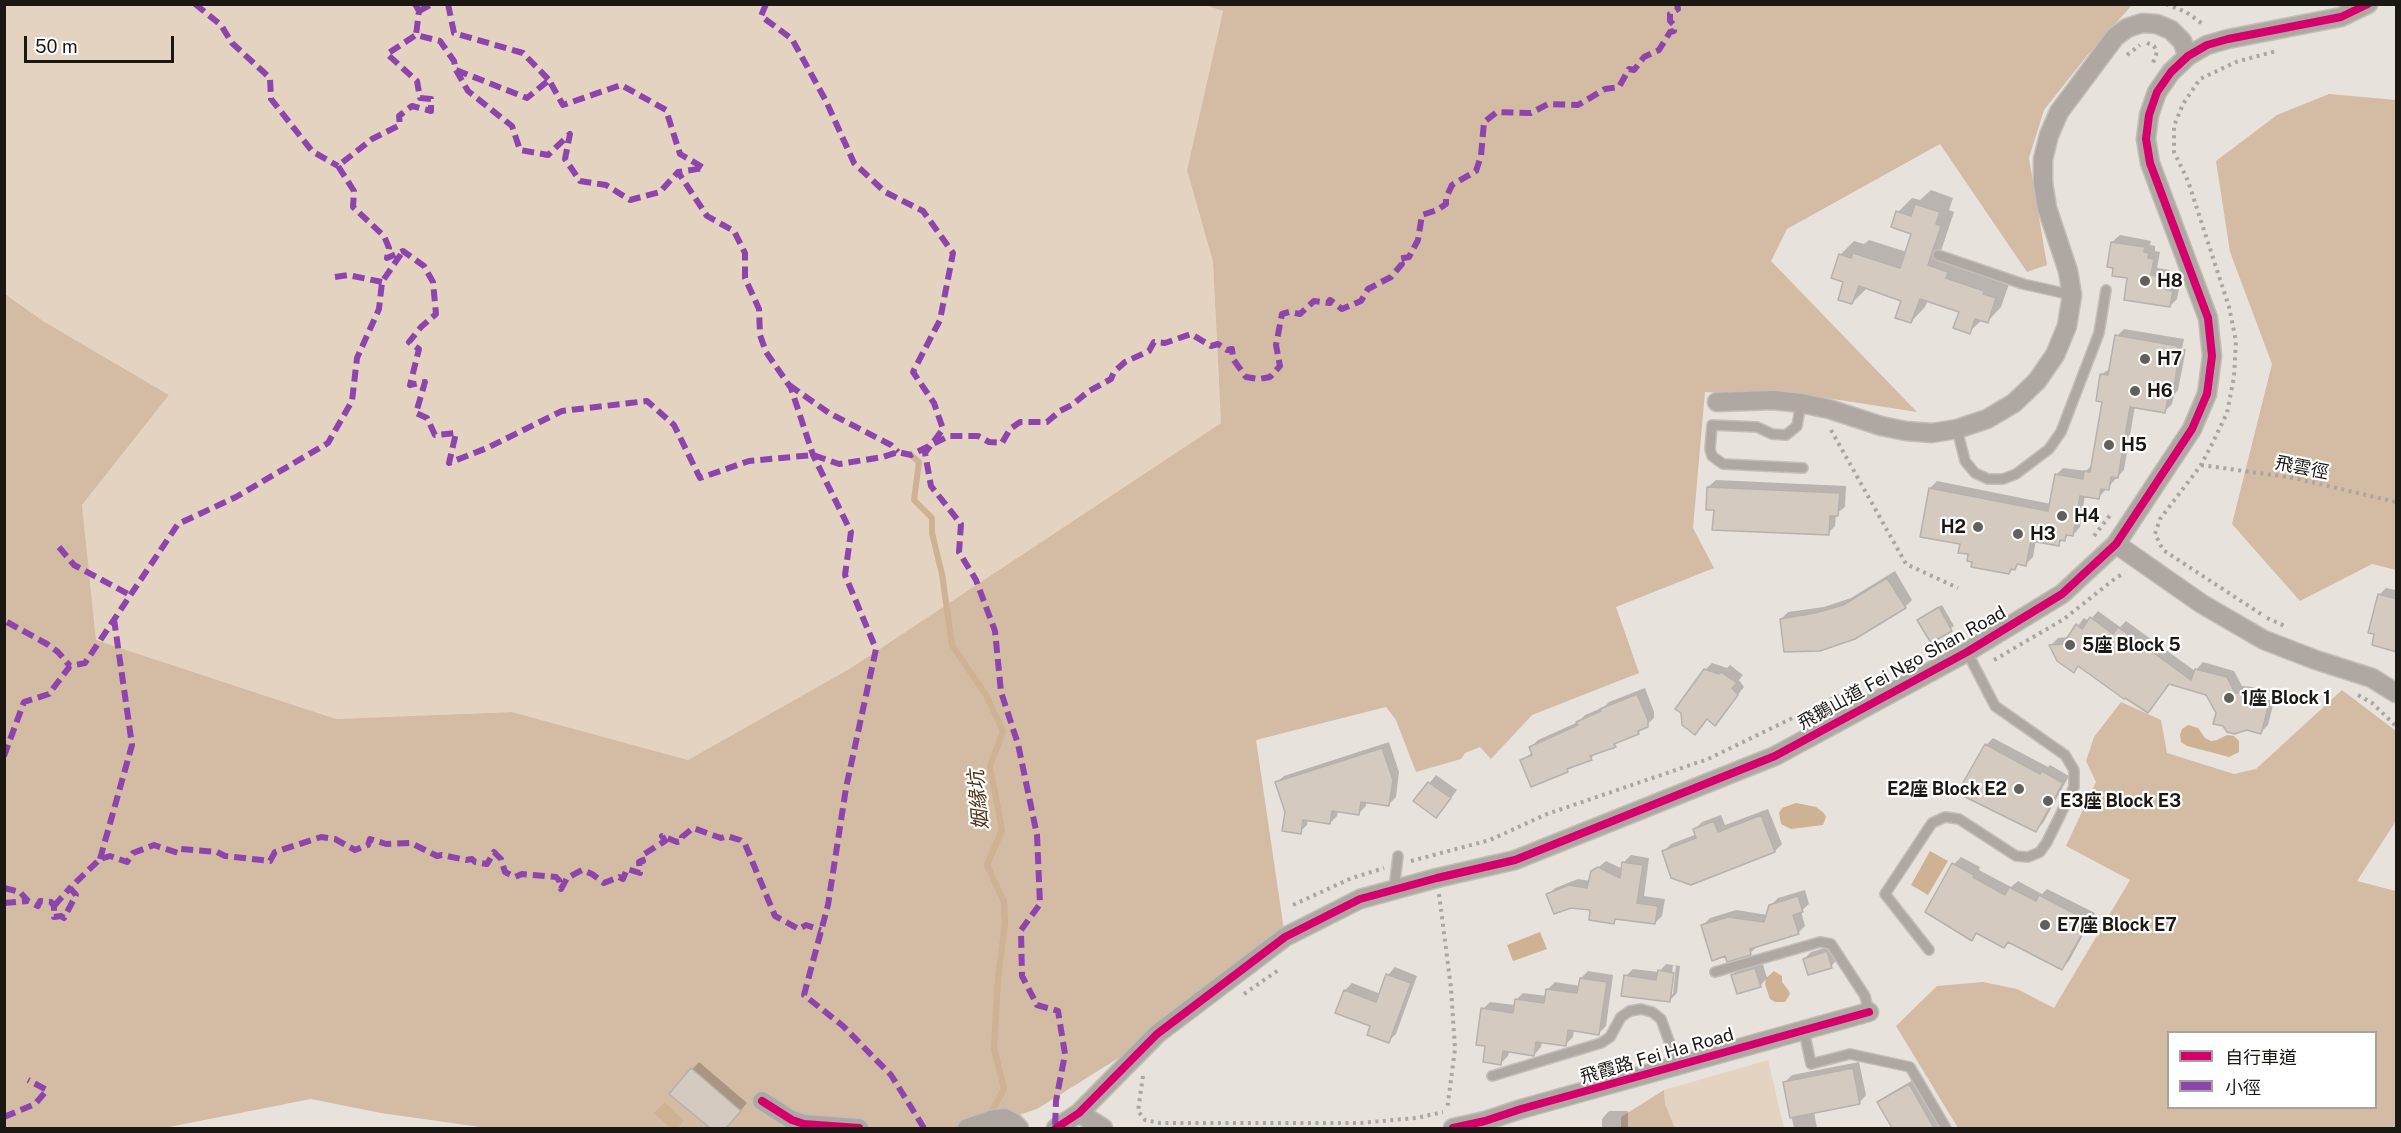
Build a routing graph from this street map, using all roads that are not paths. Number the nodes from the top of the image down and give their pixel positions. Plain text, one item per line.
1 (2368, 4) edge
2 (2188, 56) junction
3 (1938, 255) dead end
4 (2106, 290) dead end
5 (2072, 295) junction
6 (1717, 402) dead end
7 (1801, 403) junction
8 (1957, 429) junction
9 (1803, 468) dead end
10 (2116, 544) junction
11 (1967, 652) junction
12 (2396, 689) edge
13 (1398, 860) road end
14 (1394, 889) junction
15 (1929, 950) dead end
16 (1715, 972) dead end
17 (1869, 1012) joint
18 (1804, 1031) junction
19 (1678, 1066) junction
20 (1492, 1076) dead end
21 (762, 1101) dead end
22 (1080, 1113) junction
23 (1485, 1125) edge
24 (859, 1128) edge
25 (967, 1128) edge
26 (1018, 1128) edge
27 (1056, 1128) edge
28 (1103, 1128) edge
29 (1453, 1128) edge
30 (1946, 1128) edge

1 - 2 street, 飛鵝山道 Fei Ngo Shan Road
2 - 5 street
2 - 10 street, 飛鵝山道 Fei Ngo Shan Road
3 - 5 lane
4 - 8 lane
5 - 8 street
6 - 7 street
7 - 8 street
7 - 9 lane
10 - 11 street, 飛鵝山道 Fei Ngo Shan Road
10 - 12 street
11 - 14 street, 飛鵝山道 Fei Ngo Shan Road
11 - 15 lane
13 - 14 lane
14 - 22 street, 飛鵝山道 Fei Ngo Shan Road
16 - 17 lane
17 - 18 street, 飛霞路 Fei Ha Road
18 - 19 street, 飛霞路 Fei Ha Road
18 - 30 lane
19 - 20 lane
19 - 23 street, 飛霞路 Fei Ha Road
21 - 24 street
22 - 27 street, 飛鵝山道 Fei Ngo Shan Road
22 - 28 street
23 - 29 street, 飛霞路 Fei Ha Road
25 - 26 street

